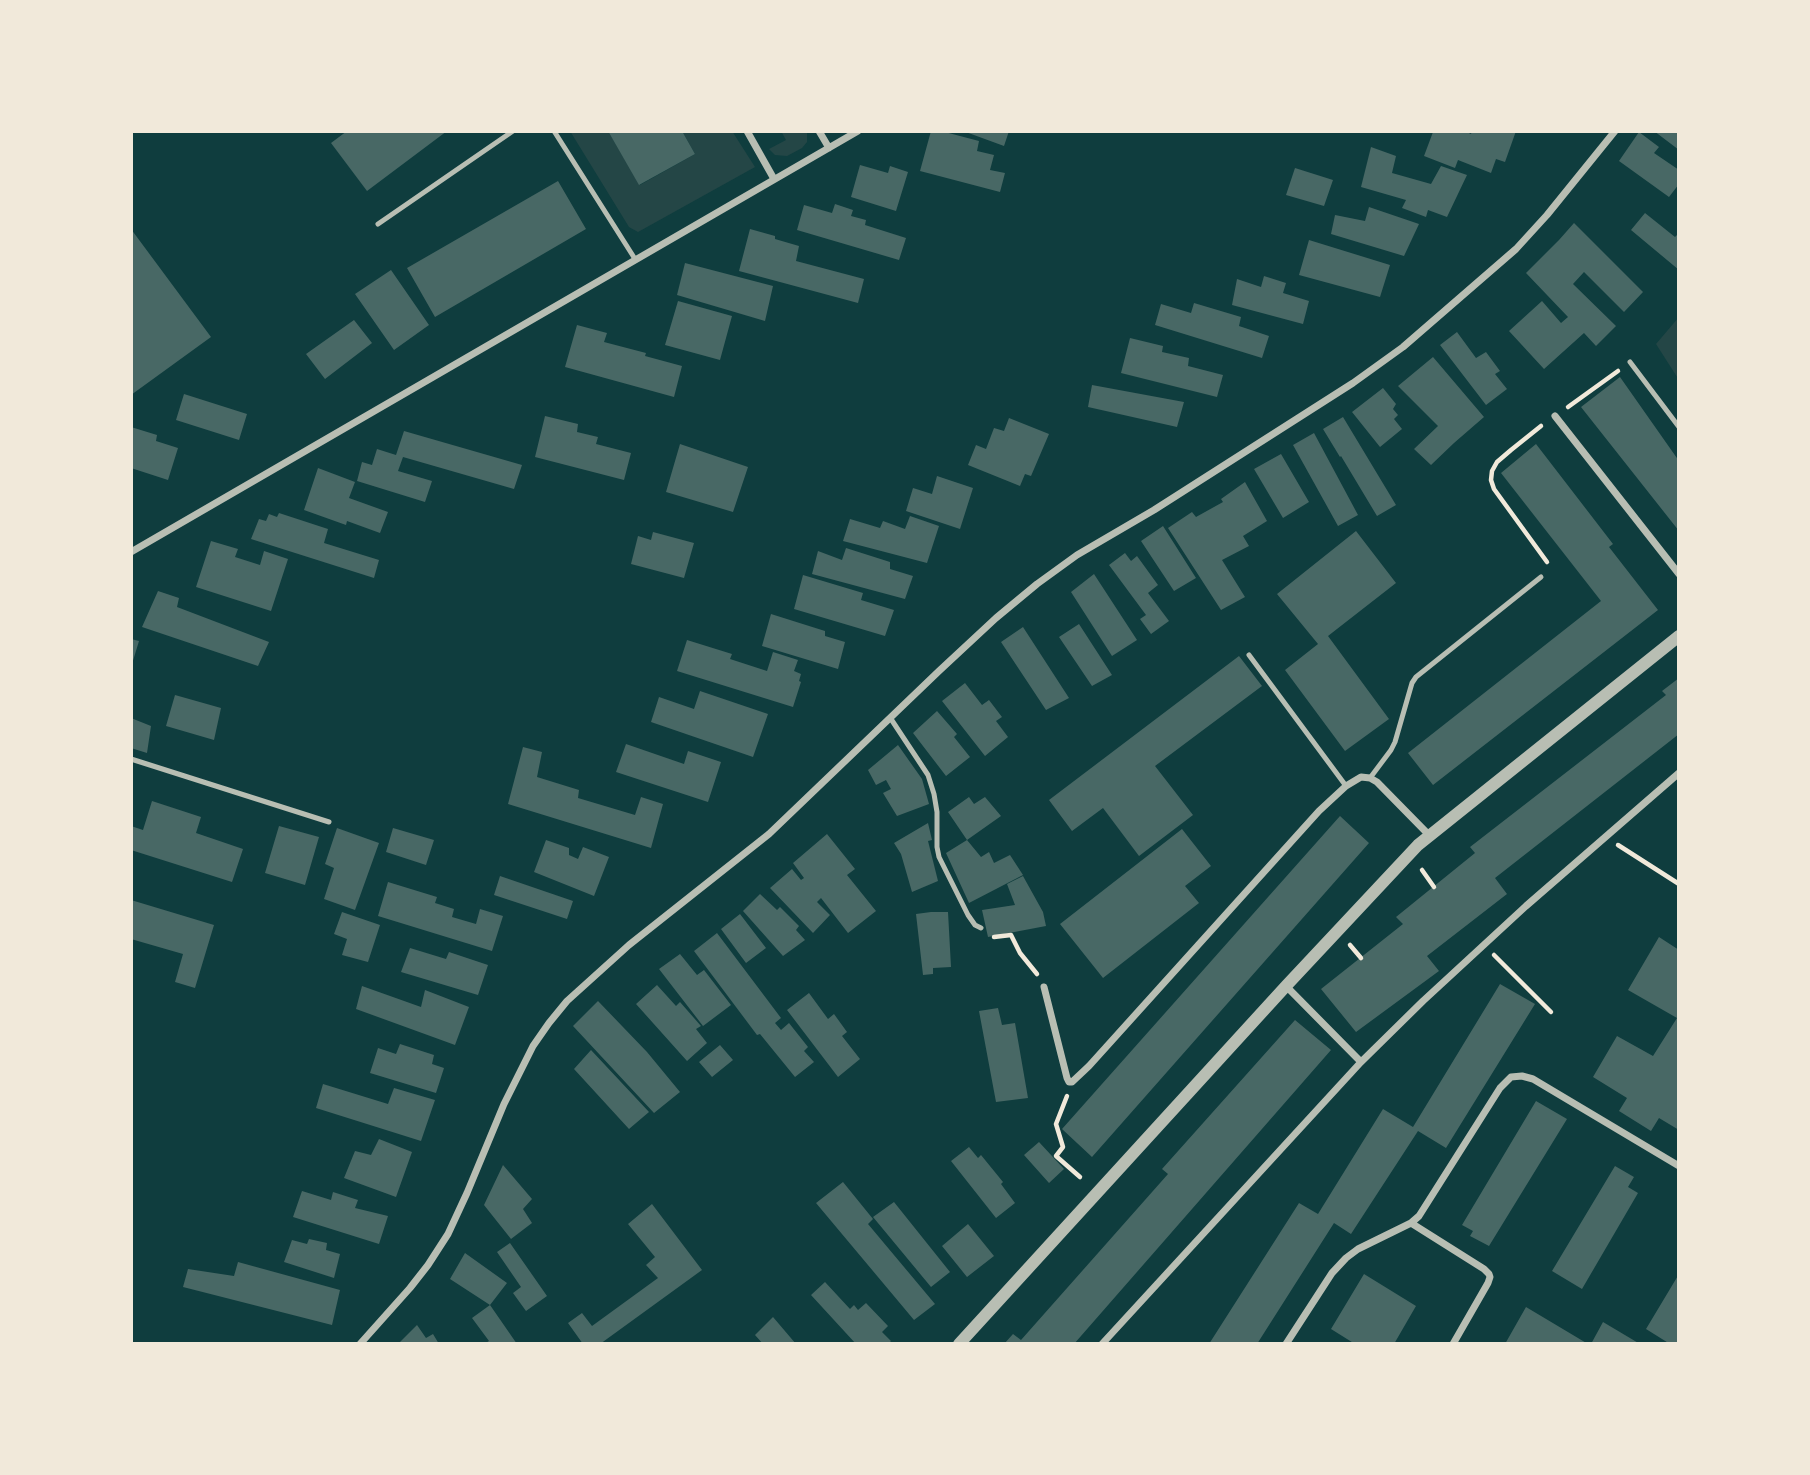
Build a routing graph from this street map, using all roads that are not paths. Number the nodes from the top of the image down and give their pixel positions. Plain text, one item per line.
1 (513, 131) edge
2 (554, 131) edge
3 (747, 131) edge
4 (820, 131) edge
5 (858, 131) edge
6 (1615, 131) edge
7 (829, 148) junction
8 (774, 179) junction
9 (378, 224) dead end
10 (635, 259) junction
11 (1630, 362) road end
12 (1555, 416) road end
13 (1679, 427) edge
14 (131, 551) edge
15 (1679, 574) edge
16 (1541, 577) road end
17 (1679, 636) edge
18 (1249, 655) dead end
19 (891, 719) junction
20 (131, 759) edge
21 (1679, 773) edge
22 (1370, 778) junction
23 (1346, 786) junction
24 (329, 822) dead end
25 (1429, 835) junction
26 (981, 928) road end
27 (1286, 985) junction
28 (1044, 987) road end
29 (1361, 1062) junction
30 (1679, 1166) edge
31 (1412, 1223) junction
32 (360, 1344) edge
33 (959, 1344) edge
34 (1102, 1344) edge
35 (1286, 1344) edge
36 (1453, 1344) edge

1 - 9 lane
2 - 10 lane
3 - 8 street
4 - 7 street
5 - 7 street
6 - 19 street
7 - 8 street
8 - 10 street
10 - 14 street
11 - 13 lane
12 - 15 street
16 - 22 lane
17 - 25 street
18 - 23 lane
19 - 26 lane
19 - 32 street
20 - 24 lane
21 - 29 street
22 - 23 street
22 - 25 street
23 - 28 street
25 - 27 street
27 - 29 street
27 - 33 street
29 - 34 street
30 - 31 street
31 - 35 street
31 - 36 street

